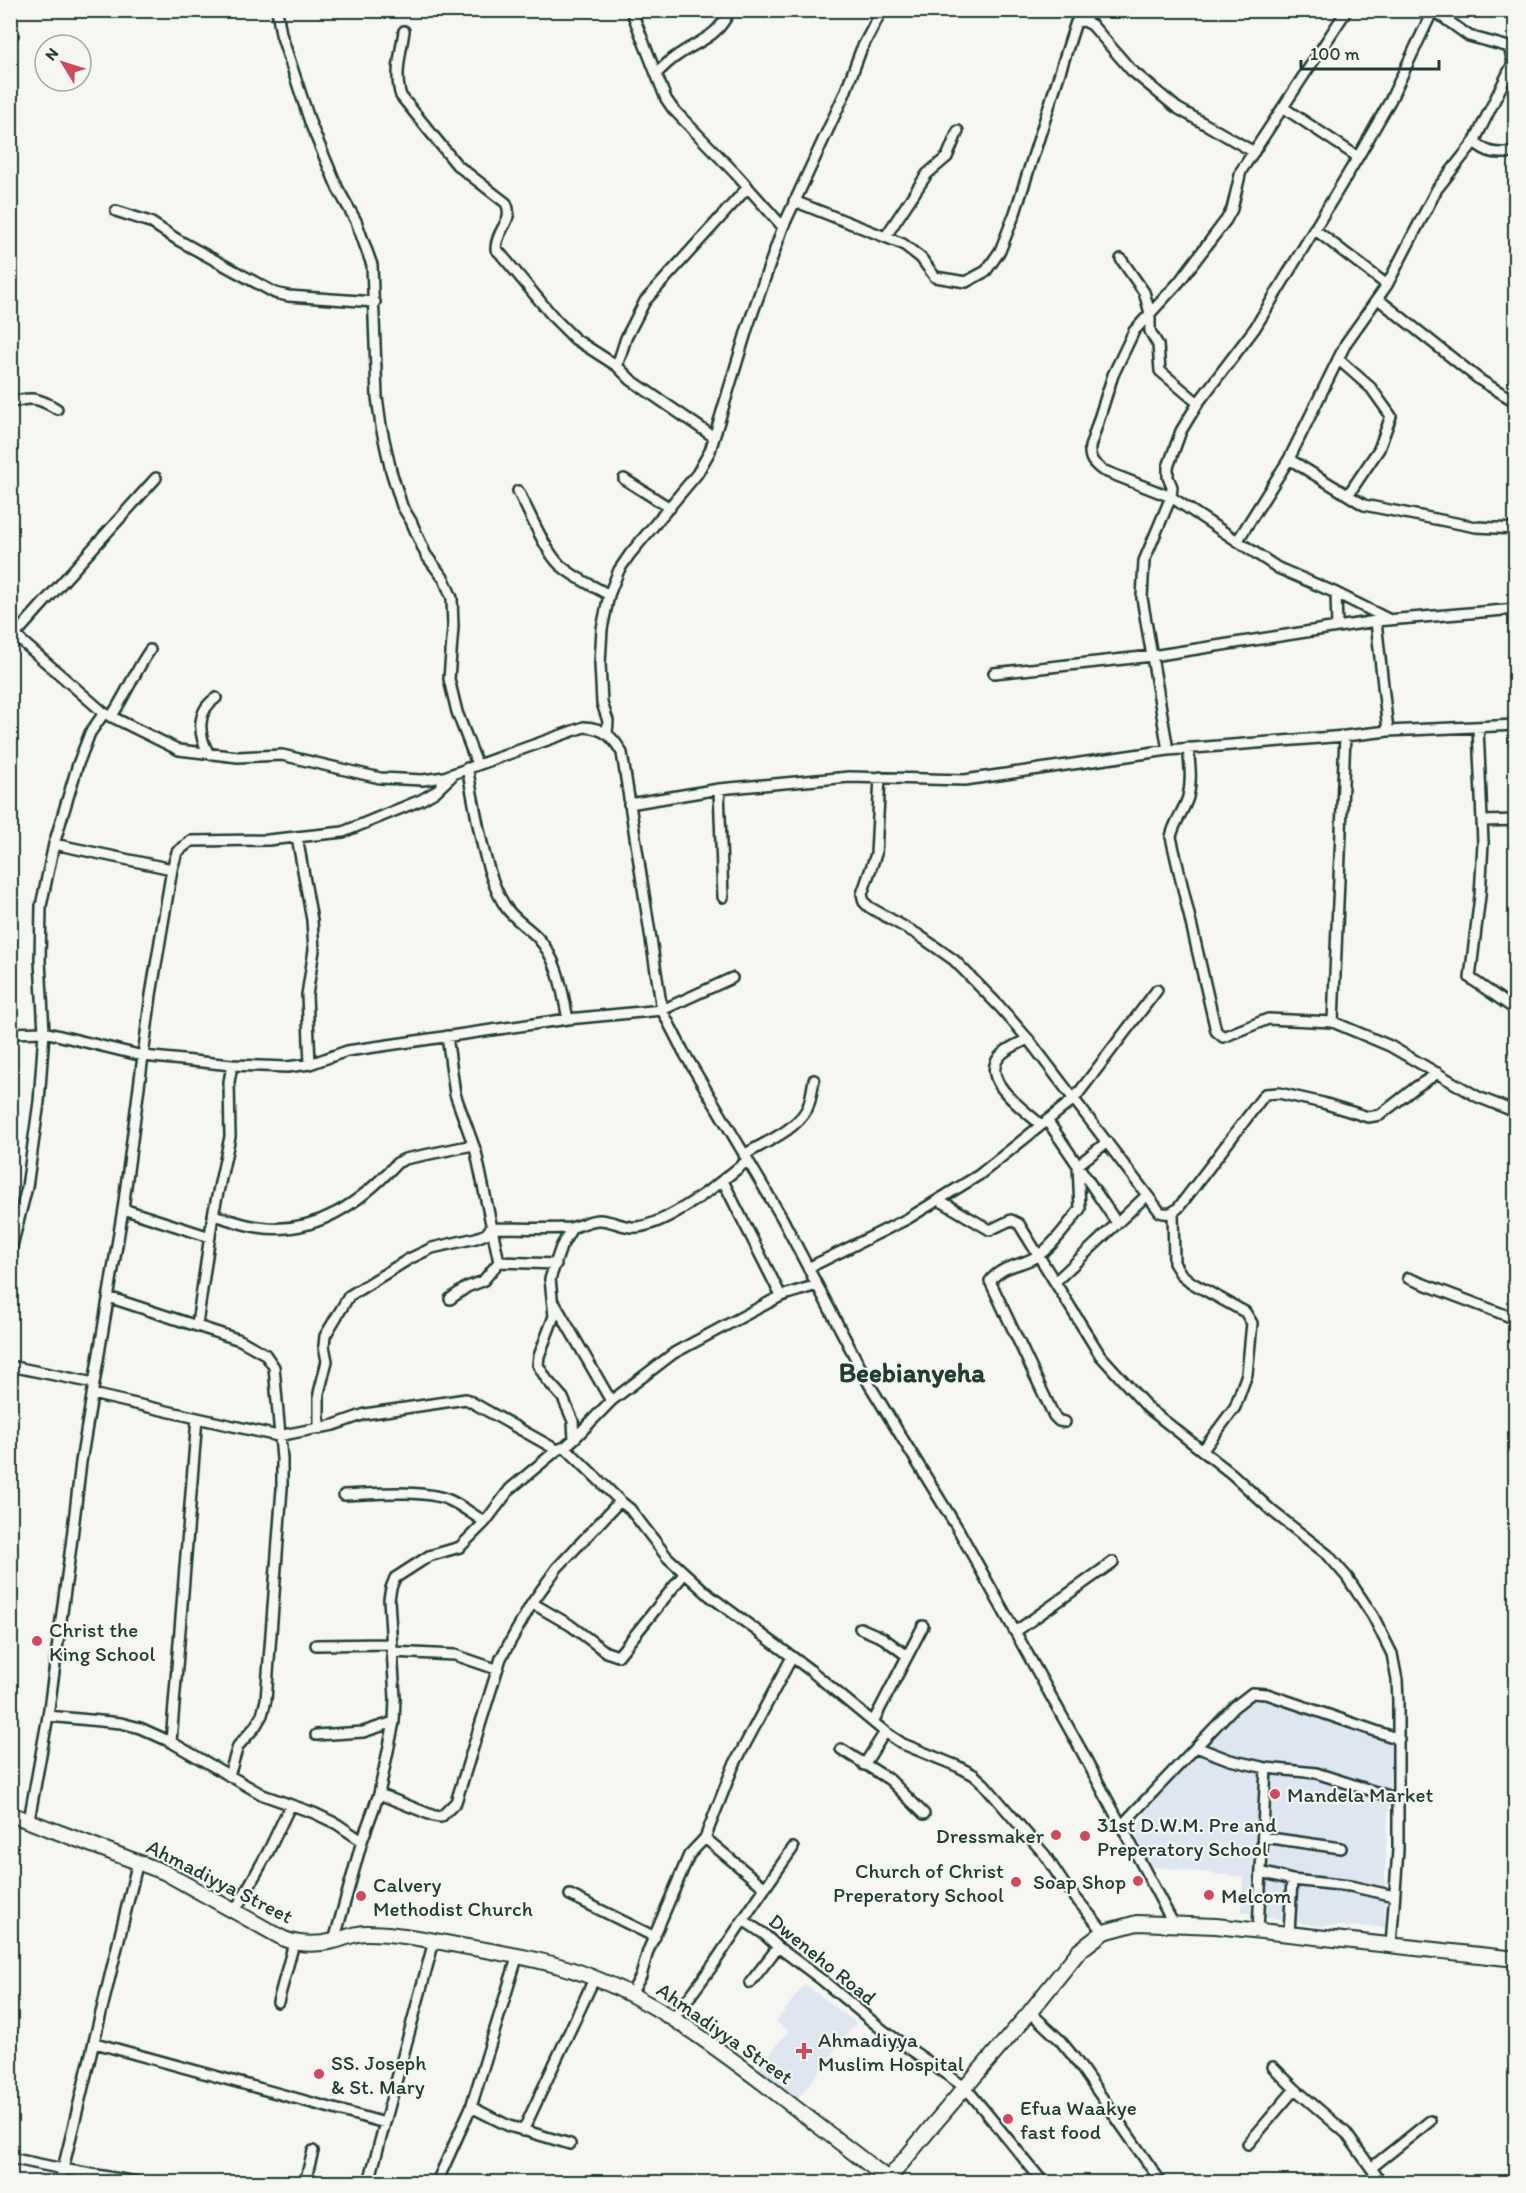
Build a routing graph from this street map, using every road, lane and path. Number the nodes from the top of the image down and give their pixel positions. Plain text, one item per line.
1 (278, 10) edge
2 (631, 10) edge
3 (727, 10) edge
4 (882, 10) edge
5 (1347, 10) edge
6 (1433, 10) edge
7 (404, 31) dead end
8 (1512, 48) edge
9 (656, 74) junction
10 (1284, 108) junction
11 (958, 131) dead end
12 (1474, 142) junction
13 (1254, 152) junction
14 (1515, 153) edge
15 (1358, 157) junction
16 (748, 187) junction
17 (794, 201) junction
18 (116, 211) dead end
19 (783, 227) junction
20 (1314, 229) junction
21 (886, 236) junction
22 (1121, 259) dead end
23 (1387, 285) junction
24 (1378, 299) junction
25 (375, 303) junction
26 (1150, 313) junction
27 (1338, 360) junction
28 (617, 366) junction
29 (1515, 402) edge
30 (10, 403) edge
31 (1198, 403) junction
32 (57, 409) dead end
33 (714, 437) junction
34 (1289, 459) junction
35 (156, 478) dead end
36 (624, 479) dead end
37 (518, 491) dead end
38 (1348, 495) junction
39 (1171, 497) junction
40 (670, 508) junction
41 (1515, 528) edge
42 (1238, 540) junction
43 (1336, 593) junction
44 (609, 595) junction
45 (1515, 609) edge
46 (1388, 619) junction
47 (1376, 621) junction
48 (1337, 627) junction
49 (13, 633) edge
50 (150, 650) dead end
51 (1152, 656) junction
52 (994, 673) dead end
53 (216, 698) dead end
54 (108, 715) junction
55 (1515, 725) edge
56 (1478, 728) junction
57 (1388, 731) junction
58 (607, 734) junction
59 (1345, 736) junction
60 (1188, 748) junction
61 (1168, 750) junction
62 (209, 754) junction
63 (477, 764) junction
64 (467, 768) junction
65 (456, 771) junction
66 (880, 777) junction
67 (719, 789) junction
68 (629, 804) junction
69 (1515, 820) edge
70 (1484, 821) junction
71 (297, 837) junction
72 (54, 844) junction
73 (172, 869) junction
74 (723, 897) dead end
75 (732, 978) dead end
76 (1156, 990) dead end
77 (662, 1010) junction
78 (1515, 1010) edge
79 (568, 1019) junction
80 (1333, 1022) junction
81 (44, 1032) junction
82 (10, 1033) edge
83 (447, 1036) junction
84 (1028, 1039) junction
85 (143, 1056) junction
86 (310, 1064) junction
87 (232, 1065) junction
88 (1438, 1073) junction
89 (814, 1080) dead end
90 (1074, 1099) junction
91 (1515, 1112) edge
92 (1044, 1123) junction
93 (1107, 1142) junction
94 (473, 1145) junction
95 (746, 1157) junction
96 (1078, 1165) junction
97 (723, 1181) junction
98 (1147, 1195) junction
99 (939, 1200) junction
100 (123, 1209) junction
101 (1173, 1212) junction
102 (213, 1215) junction
103 (1118, 1223) junction
104 (491, 1228) junction
105 (572, 1228) junction
106 (210, 1237) junction
107 (10, 1254) edge
108 (1039, 1255) junction
109 (499, 1263) junction
110 (556, 1264) junction
111 (808, 1268) junction
112 (1408, 1278) dead end
113 (1055, 1282) junction
114 (817, 1285) junction
115 (781, 1296) junction
116 (108, 1297) junction
117 (552, 1298) junction
118 (450, 1299) dead end
119 (1515, 1319) edge
120 (197, 1324) junction
121 (10, 1366) edge
122 (94, 1383) junction
123 (92, 1394) junction
124 (611, 1401) junction
125 (197, 1418) junction
126 (1065, 1422) dead end
127 (319, 1429) junction
128 (278, 1436) junction
129 (574, 1439) junction
130 (561, 1449) junction
131 (1203, 1450) junction
132 (344, 1495) dead end
133 (620, 1501) junction
134 (485, 1522) junction
135 (1113, 1562) dead end
136 (684, 1574) junction
137 (531, 1603) junction
138 (923, 1626) dead end
139 (860, 1628) dead end
140 (1015, 1632) junction
141 (316, 1645) dead end
142 (392, 1648) junction
143 (906, 1655) junction
144 (792, 1657) junction
145 (496, 1669) junction
146 (48, 1716) junction
147 (394, 1722) junction
148 (873, 1722) junction
149 (885, 1732) junction
150 (316, 1735) dead end
151 (1399, 1739) junction
152 (171, 1742) junction
153 (1196, 1747) junction
154 (841, 1749) dead end
155 (864, 1765) junction
156 (1266, 1768) junction
157 (229, 1776) junction
158 (379, 1794) junction
159 (1398, 1799) junction
160 (290, 1806) junction
161 (10, 1814) edge
162 (924, 1814) dead end
163 (29, 1820) junction
164 (1121, 1826) junction
165 (1263, 1837) junction
166 (705, 1838) junction
167 (362, 1841) junction
168 (793, 1848) dead end
169 (1341, 1848) dead end
170 (138, 1861) junction
171 (1261, 1872) junction
172 (1292, 1880) junction
173 (765, 1888) junction
174 (570, 1895) dead end
175 (1395, 1896) junction
176 (235, 1911) junction
177 (743, 1920) junction
178 (1173, 1923) junction
179 (1258, 1930) junction
180 (1104, 1932) junction
181 (1289, 1934) junction
182 (655, 1937) junction
183 (334, 1941) junction
184 (434, 1941) junction
185 (294, 1943) junction
186 (1391, 1946) junction
187 (778, 1947) junction
188 (517, 1958) junction
189 (1515, 1959) edge
190 (594, 1977) junction
191 (750, 1983) dead end
192 (631, 1994) junction
193 (278, 2002) dead end
194 (1030, 2012) junction
195 (674, 2018) junction
196 (95, 2043) junction
197 (1274, 2067) dead end
198 (966, 2088) junction
199 (1294, 2089) junction
200 (471, 2107) junction
201 (1430, 2121) dead end
202 (385, 2123) junction
203 (524, 2131) junction
204 (570, 2144) dead end
205 (1248, 2144) dead end
206 (313, 2151) dead end
207 (10, 2158) edge
208 (1371, 2168) junction
209 (63, 2169) junction
210 (887, 2181) edge
211 (60, 2182) edge
212 (136, 2182) edge
213 (305, 2182) edge
214 (369, 2182) edge
215 (437, 2182) edge
216 (1043, 2182) edge
217 (1161, 2182) edge
218 (1381, 2182) edge

1 - 25 street
2 - 9 street
3 - 9 street
4 - 17 street
5 - 10 street
6 - 8 street
6 - 15 street
7 - 28 street
8 - 12 street
9 - 16 street
10 - 13 street
10 - 15 street
11 - 21 street
12 - 14 street
12 - 23 street
13 - 21 street
13 - 26 street
15 - 20 street
16 - 19 street
16 - 28 street
17 - 19 street
17 - 21 street
18 - 25 street
19 - 33 street
20 - 23 street
20 - 31 street
22 - 26 street
23 - 24 street
24 - 27 street
24 - 29 street
25 - 63 street
26 - 31 street
26 - 39 street
27 - 34 street
27 - 38 street
28 - 33 street
30 - 32 street
31 - 39 street
33 - 40 street
34 - 38 street
34 - 42 street
35 - 49 street
36 - 40 street
37 - 44 street
38 - 41 street
39 - 42 street
39 - 51 street
40 - 44 street
42 - 43 street
43 - 46 street
43 - 48 street
44 - 58 street
45 - 46 street
46 - 47 street
47 - 48 street
47 - 57 street
48 - 51 street
49 - 54 street
50 - 54 street
51 - 52 street
51 - 61 street
53 - 62 street
54 - 62 street
54 - 72 street
55 - 56 street
56 - 57 street
56 - 70 street
57 - 59 street
58 - 63 street
58 - 68 street
59 - 60 street
59 - 80 street
60 - 61 street
60 - 80 street
61 - 66 street
62 - 65 street
63 - 64 street
64 - 65 street
64 - 79 street
65 - 71 street
66 - 67 street
66 - 84 street
67 - 68 street
67 - 74 street
68 - 77 street
69 - 70 street
70 - 78 street
71 - 73 street
71 - 86 street
72 - 73 street
72 - 81 street
73 - 85 street
75 - 77 street
76 - 90 street
77 - 79 street
77 - 95 street
79 - 83 street
80 - 88 street
81 - 82 street
81 - 85 street
81 - 107 street
83 - 86 street
83 - 94 street
84 - 90 street
84 - 92 street
85 - 87 street
85 - 100 street
86 - 87 street
87 - 102 street
88 - 91 street
88 - 101 street
89 - 95 street
90 - 92 street
90 - 93 street
92 - 96 street
92 - 99 street
93 - 96 street
93 - 98 street
94 - 102 street
94 - 104 street
95 - 97 street
95 - 111 street
96 - 103 street
96 - 108 street
97 - 105 street
97 - 115 street
98 - 101 street
98 - 103 street
99 - 108 street
99 - 111 street
100 - 106 street
100 - 116 street
101 - 131 street
102 - 106 street
103 - 113 street
104 - 105 street
104 - 109 street
104 - 127 street
105 - 110 street
106 - 120 street
108 - 113 street
108 - 126 street
109 - 110 street
109 - 118 street
110 - 117 street
111 - 114 street
112 - 119 street
113 - 131 street
114 - 115 street
114 - 140 street
115 - 124 street
116 - 120 street
116 - 122 street
117 - 124 street
117 - 129 street
120 - 128 street
121 - 122 street
122 - 123 street
123 - 125 street
123 - 146 street
124 - 129 street
125 - 128 street
125 - 152 street
127 - 128 street
127 - 130 street
128 - 157 street
129 - 130 street
130 - 133 street
130 - 134 street
131 - 151 street
132 - 134 street
133 - 136 street
133 - 137 street
134 - 142 street
135 - 140 street
136 - 137 street
136 - 144 street
137 - 145 street
138 - 143 street
139 - 143 street
140 - 164 street
141 - 142 street
142 - 145 street
142 - 147 street
143 - 148 street
144 - 148 street
144 - 166 street
145 - 158 street
146 - 152 street
146 - 163 street
147 - 150 street
147 - 158 street
148 - 149 street
149 - 155 street
149 - 180 street
151 - 153 street
151 - 159 street
152 - 157 street
153 - 156 street
153 - 164 street
154 - 155 street
155 - 162 street
156 - 159 street
156 - 165 street
157 - 160 street
158 - 167 street
159 - 175 street
160 - 167 street
160 - 176 street
161 - 163 street, Ahmadiyya Street
163 - 170 street, Ahmadiyya Street
164 - 178 street
165 - 169 street
165 - 171 street
166 - 173 street, Dweneho Road
166 - 182 street
167 - 183 street
168 - 173 street
170 - 176 street, Ahmadiyya Street
170 - 196 street
171 - 172 street
171 - 179 street
172 - 175 street
172 - 181 street
173 - 177 street, Dweneho Road
174 - 182 street
175 - 186 street
176 - 185 street, Ahmadiyya Street
177 - 187 street, Dweneho Road
177 - 195 street
178 - 179 street
178 - 180 street
179 - 181 street
180 - 194 street
181 - 186 street
182 - 192 street
183 - 184 street, Ahmadiyya Street
183 - 185 street, Ahmadiyya Street
184 - 188 street, Ahmadiyya Street
184 - 202 street
185 - 193 street
186 - 189 street
187 - 191 street
187 - 198 street, Dweneho Road
188 - 190 street, Ahmadiyya Street
188 - 200 street
190 - 192 street, Ahmadiyya Street
190 - 203 street
192 - 195 street, Ahmadiyya Street
194 - 198 street
194 - 217 street
195 - 210 street, Ahmadiyya Street
196 - 202 street
196 - 209 street
197 - 199 street
198 - 210 street
198 - 216 street, Dweneho Road
199 - 205 street
199 - 208 street
200 - 203 street
200 - 215 street
201 - 208 street
202 - 214 street
203 - 204 street
206 - 213 street
207 - 209 street
208 - 218 street
209 - 211 street
209 - 212 street

